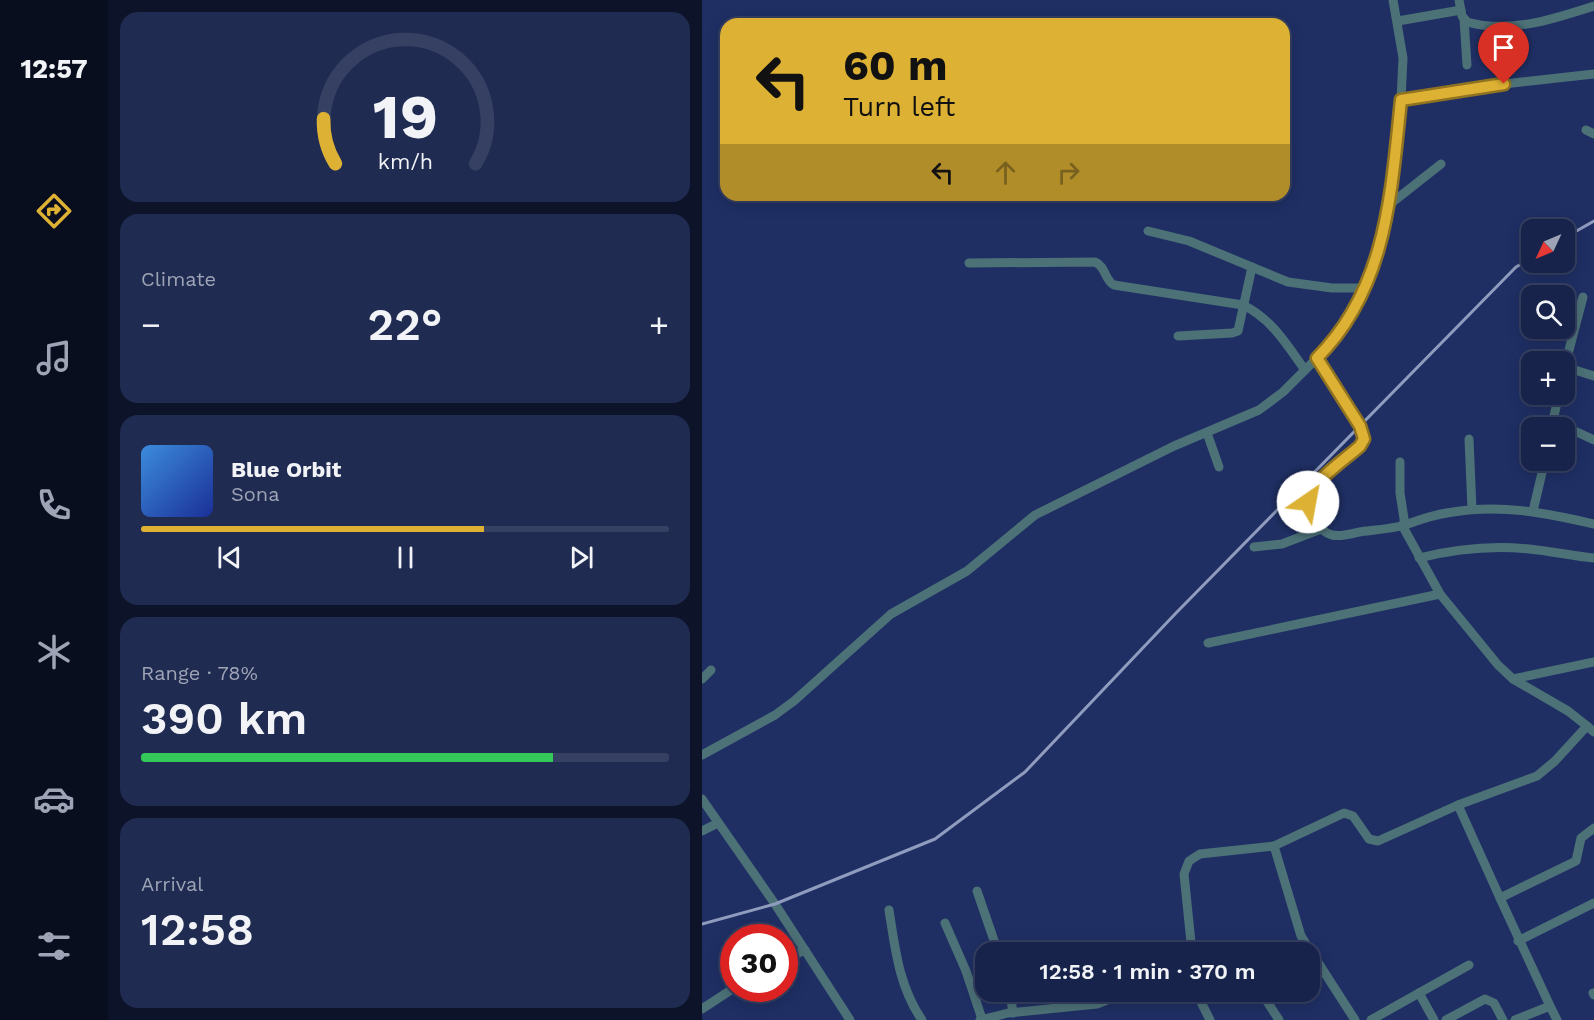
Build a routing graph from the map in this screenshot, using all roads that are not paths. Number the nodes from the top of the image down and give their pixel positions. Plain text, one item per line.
1 (1393, 0) edge
2 (1459, 0) edge
3 (1594, 6) edge
4 (1463, 15) junction
5 (1398, 21) junction
6 (1467, 65) dead end
7 (1594, 74) edge
8 (1401, 100) junction
9 (1441, 164) dead end
10 (1389, 205) junction
11 (1148, 231) dead end
12 (969, 263) dead end
13 (1252, 267) junction
14 (1365, 288) junction
15 (1583, 297) dead end
16 (1244, 305) junction
17 (1178, 336) dead end
18 (1569, 351) edge
19 (1317, 358) junction
20 (1305, 370) junction
21 (1575, 371) edge
22 (1594, 376) edge
23 (1207, 433) junction
24 (1575, 433) edge
25 (1468, 439) dead end
26 (1594, 440) edge
27 (1400, 462) dead end
28 (1219, 467) dead end
29 (1542, 471) edge
30 (1472, 509) junction
31 (1533, 511) junction
32 (1594, 524) edge
33 (1404, 525) junction
34 (1321, 529) junction
35 (1254, 547) dead end
36 (1419, 558) junction
37 (1594, 558) edge
38 (1440, 594) junction
39 (1208, 643) dead end
40 (1594, 662) edge
41 (711, 670) dead end
42 (702, 679) edge
43 (1513, 679) junction
44 (1590, 729) edge
45 (702, 754) edge
46 (702, 799) edge
47 (1458, 805) junction
48 (718, 823) junction
49 (1594, 828) edge
50 (702, 831) edge
51 (1274, 846) junction
52 (976, 891) dead end
53 (1500, 897) junction
54 (1594, 903) edge
55 (889, 910) dead end
56 (945, 923) dead end
57 (1518, 941) junction
58 (994, 942) edge
59 (1191, 942) edge
60 (805, 950) junction
61 (798, 953) edge
62 (1469, 965) dead end
63 (1419, 993) junction
64 (720, 997) edge
65 (1102, 1002) edge
66 (1201, 1002) edge
67 (1267, 1002) edge
68 (1550, 1006) junction
69 (702, 1009) edge
70 (1009, 1016) edge
71 (850, 1020) edge
72 (922, 1020) edge
73 (981, 1020) edge
74 (1210, 1020) edge
75 (1279, 1020) edge
76 (1355, 1020) edge
77 (1371, 1020) edge
78 (1434, 1020) edge
79 (1446, 1020) edge
80 (1503, 1020) edge
81 (1515, 1020) edge
82 (1557, 1020) edge

1 - 5 street
2 - 4 street
3 - 4 street
4 - 5 street
4 - 6 street
5 - 8 street
7 - 8 street
8 - 10 street
9 - 10 street
10 - 14 street
11 - 13 street
12 - 16 street
13 - 14 street
13 - 16 street
14 - 19 street
15 - 18 street
16 - 17 street
16 - 20 street
19 - 20 street
19 - 34 street
20 - 23 street
21 - 22 street
23 - 28 street
23 - 45 street
24 - 26 street
25 - 30 street
27 - 33 street
29 - 31 street
30 - 31 street
30 - 33 street
31 - 32 street
33 - 34 street
33 - 36 street
34 - 35 street
36 - 37 street
36 - 38 street
38 - 39 street
38 - 43 street
40 - 43 street
41 - 42 street
43 - 44 street
44 - 47 street
46 - 48 street
47 - 51 street
47 - 53 street
48 - 50 street
48 - 60 street
49 - 53 street
51 - 59 street
51 - 76 street
52 - 58 street
53 - 57 street
54 - 57 street
55 - 72 street
56 - 73 street
57 - 68 street
60 - 61 street
60 - 71 street
62 - 63 street
63 - 77 street
63 - 78 street
64 - 69 street
65 - 70 street
66 - 74 street
67 - 75 street
68 - 81 street
68 - 82 street
70 - 73 street
79 - 80 street

